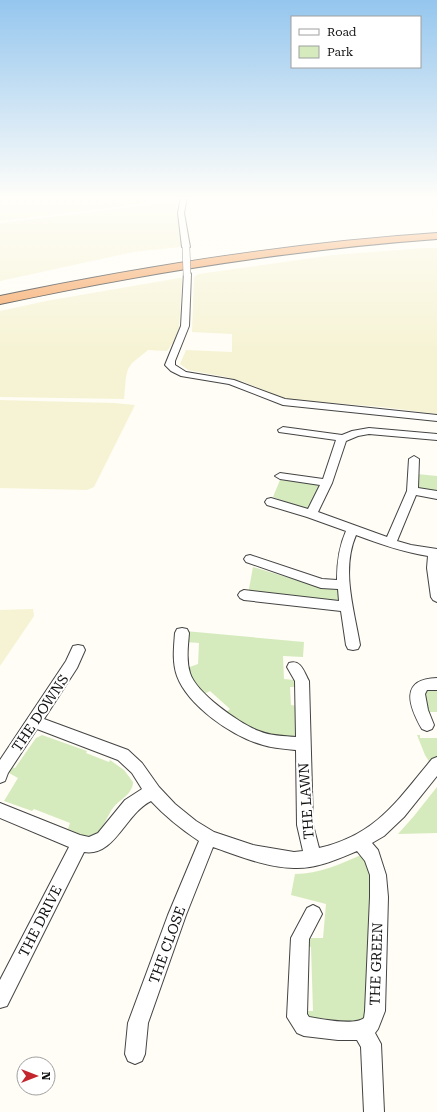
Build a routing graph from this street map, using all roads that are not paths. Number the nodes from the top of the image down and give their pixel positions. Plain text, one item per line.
1 (186, 249) edge
2 (239, 249) edge
3 (296, 249) edge
4 (0, 292) edge
5 (0, 300) edge
6 (437, 418) edge
7 (283, 430) dead end
8 (437, 437) edge
9 (342, 439) junction
10 (414, 459) dead end
11 (280, 476) dead end
12 (327, 483) junction
13 (412, 491) junction
14 (437, 494) edge
15 (271, 502) dead end
16 (311, 514) junction
17 (352, 530) junction
18 (390, 544) junction
19 (436, 553) edge
20 (250, 559) dead end
21 (344, 585) junction
22 (244, 595) dead end
23 (437, 597) edge
24 (347, 607) junction
25 (182, 633) dead end
26 (354, 645) dead end
27 (78, 650) dead end
28 (294, 667) dead end
29 (437, 684) edge
30 (35, 722) junction
31 (427, 726) dead end
32 (303, 744) junction
33 (435, 769) edge
34 (0, 776) edge
35 (152, 792) junction
36 (0, 810) edge
37 (209, 838) junction
38 (360, 842) junction
39 (80, 843) junction
40 (315, 857) junction
41 (313, 914) dead end
42 (0, 998) edge
43 (362, 1030) junction
44 (135, 1054) dead end
45 (374, 1112) edge

1 - 6 street, bridge
2 - 4 highway
3 - 5 highway
7 - 9 street
8 - 9 street
9 - 12 street
10 - 13 street
11 - 12 street
12 - 16 street
13 - 14 street
13 - 18 street
15 - 16 street
16 - 17 street
17 - 18 street
17 - 21 street
18 - 19 street
19 - 23 street
20 - 21 street
21 - 24 street
22 - 24 street
24 - 26 street
25 - 32 street
27 - 30 street, THE DOWNS
28 - 32 street, THE LAWN
29 - 31 street
30 - 34 street, THE DOWNS
30 - 35 street
32 - 40 street, THE LAWN
33 - 38 street
35 - 37 street
35 - 39 street
36 - 39 street
37 - 40 street
37 - 44 street, THE CLOSE
38 - 40 street
38 - 43 street, THE GREEN
39 - 42 street, THE DRIVE
41 - 43 street
43 - 45 street

